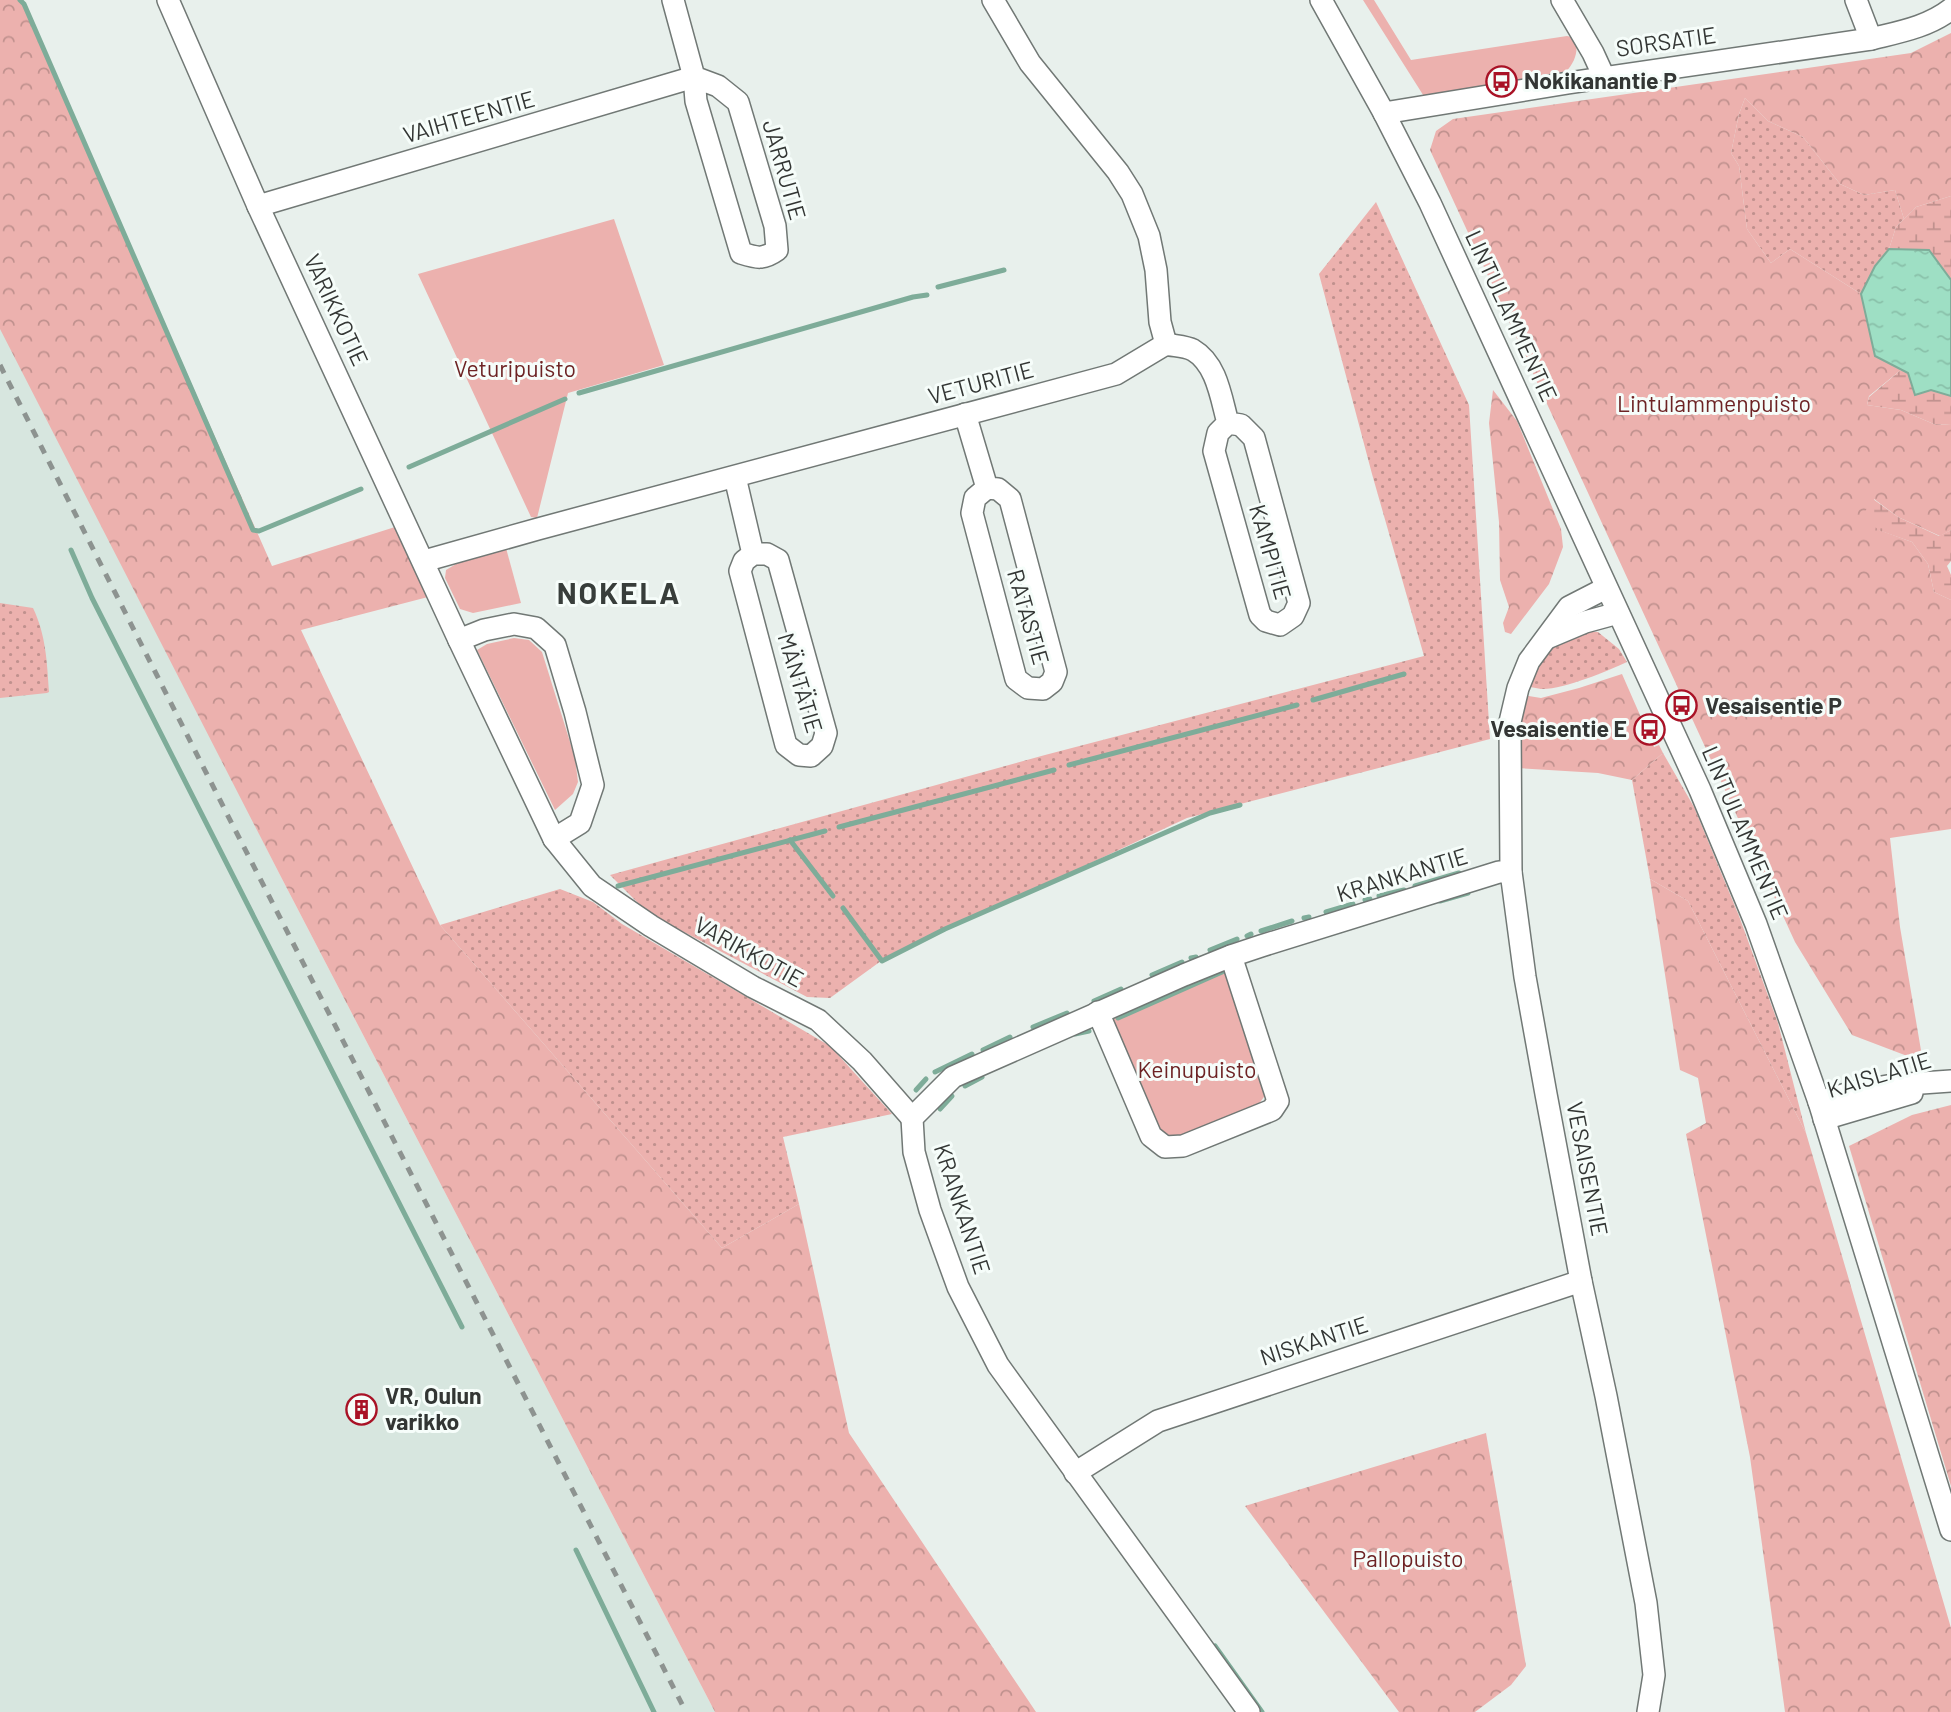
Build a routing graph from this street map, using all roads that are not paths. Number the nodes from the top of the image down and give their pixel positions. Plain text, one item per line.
1 (168, 0) edge
2 (673, 0) edge
3 (993, 0) edge
4 (1321, 0) edge
5 (1562, 0) edge
6 (1856, 0) edge
7 (1951, 9) edge
8 (1871, 39) junction
9 (694, 77) junction
10 (1604, 77) junction
11 (1384, 114) junction
12 (258, 206) junction
13 (1166, 344) junction
14 (965, 414) junction
15 (1228, 423) junction
16 (736, 477) junction
17 (987, 488) junction
18 (753, 554) junction
19 (424, 561) junction
20 (1606, 588) junction
21 (1618, 613) junction
22 (1545, 639) junction
23 (459, 640) junction
24 (554, 839) junction
25 (1511, 872) junction
26 (1231, 956) junction
27 (1098, 1012) junction
28 (1950, 1081) edge
29 (1821, 1111) junction
30 (912, 1118) junction
31 (1581, 1281) junction
32 (1075, 1473) junction
33 (1951, 1530) edge
34 (1249, 1712) edge
35 (1648, 1712) edge

1 - 12 street, VARIKKOTIE
2 - 9 street, JARRUTIE
3 - 13 street
4 - 11 street, LINTULAMMENTIE
5 - 10 street
6 - 8 street
7 - 8 street, SORSATIE
8 - 10 street, SORSATIE
9 - 9 street, JARRUTIE
9 - 12 street, VAIHTEENTIE
10 - 11 street, SORSATIE
11 - 20 street, LINTULAMMENTIE
12 - 19 street, VARIKKOTIE
13 - 14 street, VETURITIE
13 - 15 street
14 - 16 street, VETURITIE
14 - 17 street
15 - 15 street, KAMPITIE
16 - 18 street
16 - 19 street, VETURITIE
17 - 17 street, RATASTIE
18 - 18 street, MÄNTÄTIE
19 - 23 street, VARIKKOTIE
20 - 21 street, LINTULAMMENTIE
20 - 22 street, VESAISENTIE
21 - 22 street
21 - 29 street, LINTULAMMENTIE
22 - 25 street, VESAISENTIE
23 - 24 street, VARIKKOTIE
23 - 24 street
24 - 30 street, VARIKKOTIE
25 - 26 street, KRANKANTIE
25 - 31 street, VESAISENTIE
26 - 27 street, KRANKANTIE
26 - 27 street
27 - 30 street, KRANKANTIE
28 - 29 street, KAISLATIE
29 - 33 street, LINTULAMMENTIE
30 - 32 street, KRANKANTIE
31 - 32 street, NISKANTIE
31 - 35 street, VESAISENTIE
32 - 34 street, KRANKANTIE

